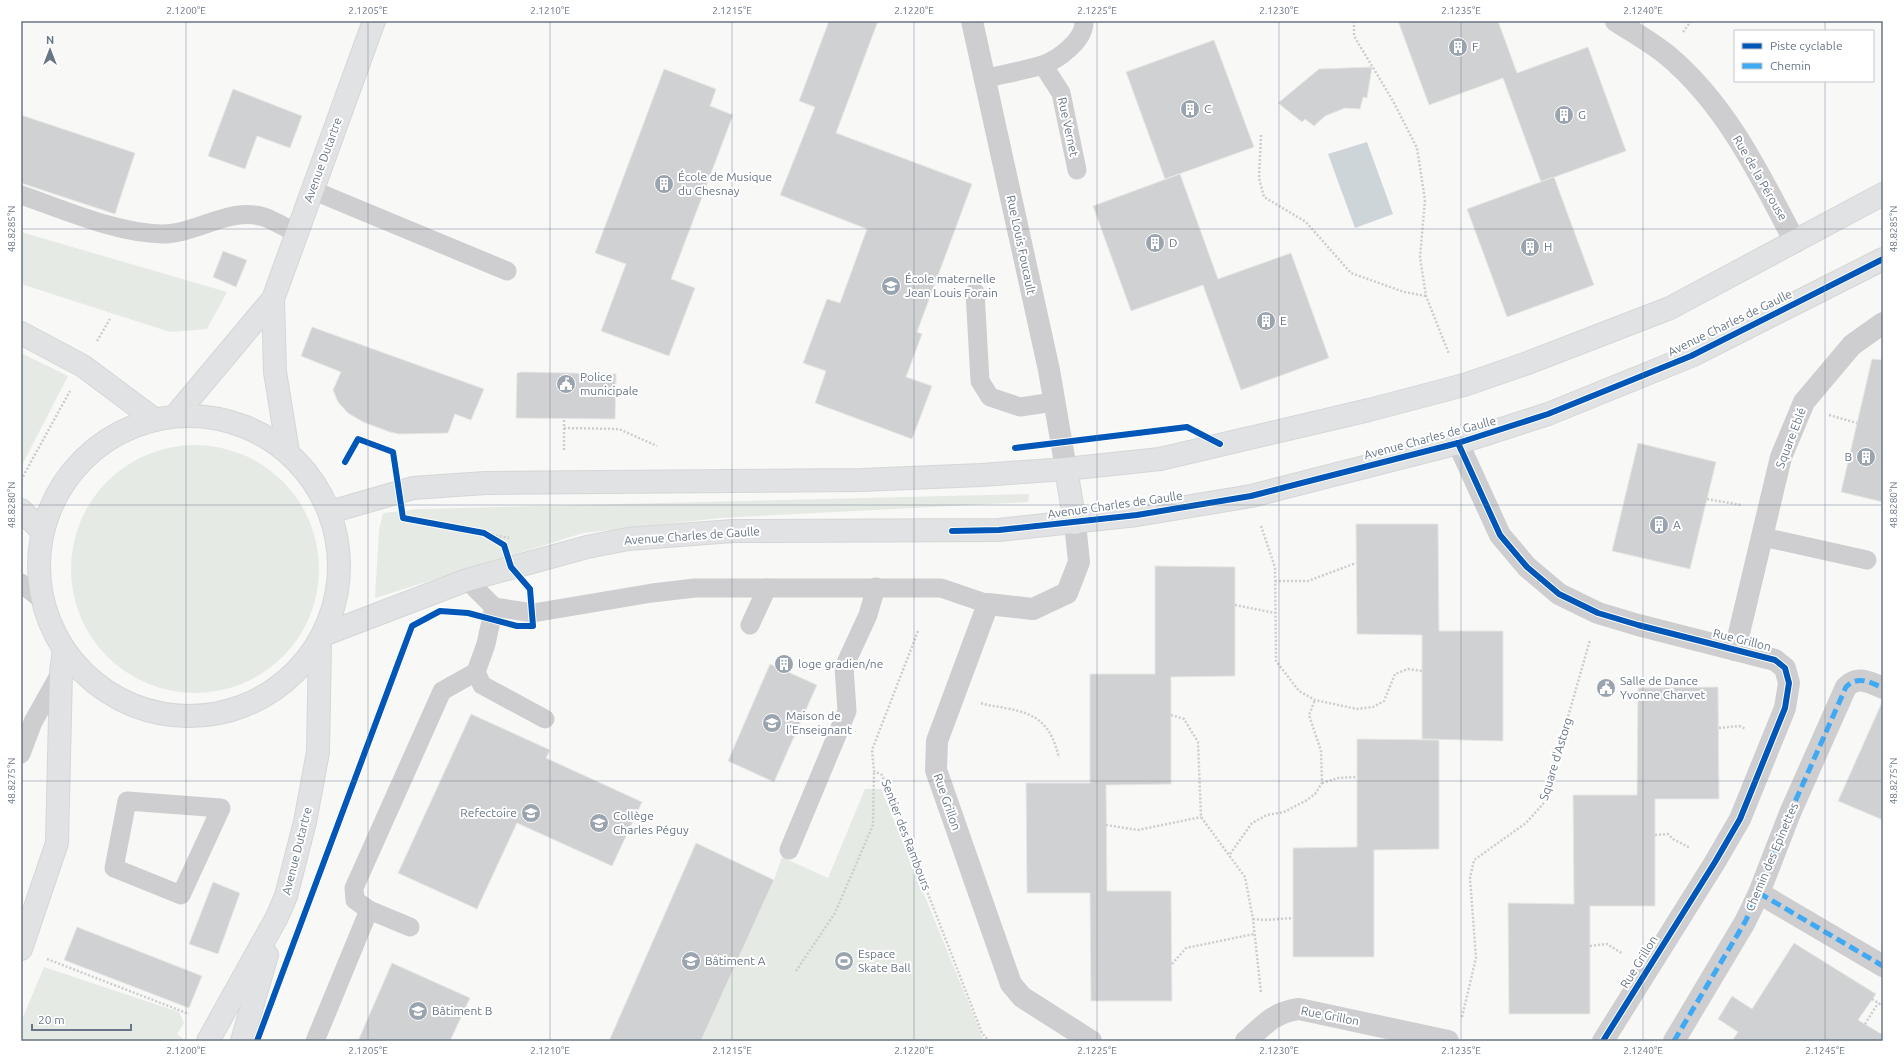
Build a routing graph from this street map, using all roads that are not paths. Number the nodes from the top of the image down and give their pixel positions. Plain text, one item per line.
1 (374, 21) edge
2 (972, 21) edge
3 (1084, 21) edge
4 (1616, 21) edge
5 (1043, 64) junction
6 (984, 79) junction
7 (1077, 170) dead end
8 (312, 190) junction
9 (1883, 194) edge
10 (21, 195) edge
11 (297, 233) junction
12 (1796, 242) junction
13 (1883, 259) edge
14 (507, 271) dead end
15 (975, 292) dead end
16 (273, 299) junction
17 (1883, 323) edge
18 (21, 333) edge
19 (1054, 402) junction
20 (165, 418) junction
21 (1458, 443) junction
22 (288, 452) junction
23 (1066, 469) junction
24 (21, 510) edge
25 (330, 512) junction
26 (1075, 523) junction
27 (41, 530) junction
28 (1763, 537) junction
29 (1867, 560) dead end
30 (467, 580) junction
31 (21, 583) edge
32 (876, 587) junction
33 (767, 588) junction
34 (43, 601) junction
35 (988, 604) junction
36 (494, 607) junction
37 (750, 625) dead end
38 (322, 638) junction
39 (64, 649) junction
40 (1735, 650) junction
41 (61, 672) junction
42 (476, 672) junction
43 (1883, 688) edge
44 (545, 719) dead end
45 (21, 754) edge
46 (789, 850) dead end
47 (114, 868) joint
48 (1759, 893) junction
49 (369, 910) junction
50 (278, 917) junction
51 (410, 927) dead end
52 (21, 948) edge
53 (1883, 966) edge
54 (210, 1037) edge
55 (242, 1041) edge
56 (315, 1041) edge
57 (1091, 1041) edge
58 (1246, 1041) edge
59 (1448, 1041) edge
60 (1602, 1041) edge
61 (1674, 1041) edge

1 - 8 main road, Avenue Dutartre
2 - 6 street, Rue Louis Foucault
3 - 5 lane
4 - 12 street, Rue de la Pérouse
5 - 6 lane
5 - 7 lane, Rue Vernet
6 - 19 street, Rue Louis Foucault
8 - 11 main road, Avenue Dutartre
8 - 14 lane
9 - 12 main road
10 - 11 lane
11 - 16 main road, Avenue Dutartre
12 - 23 main road
13 - 21 main road, Avenue Charles de Gaulle
15 - 19 lane
16 - 20 main road, Avenue Dutartre
16 - 22 main road, Avenue Dutartre
17 - 28 street, Square Eblé
18 - 20 main road
19 - 23 street, Rue Louis Foucault
20 - 22 main road
20 - 27 main road
21 - 26 main road, Avenue Charles de Gaulle
21 - 40 street, Rue Grillon
22 - 25 main road
23 - 25 main road
23 - 26 main road, Avenue Charles de Gaulle
24 - 27 main road
25 - 38 main road
26 - 30 main road, Avenue Charles de Gaulle
26 - 35 street
27 - 34 main road
28 - 29 lane
28 - 40 street, Square Eblé
30 - 36 lane
30 - 38 main road, Avenue Charles de Gaulle
31 - 34 lane
32 - 33 lane
32 - 35 lane
32 - 46 lane
33 - 36 lane
33 - 37 lane
34 - 39 main road
35 - 57 street, Rue Grillon
36 - 42 lane
38 - 39 main road
38 - 50 main road, Avenue Dutartre
39 - 41 main road
40 - 60 street, Rue Grillon
41 - 45 lane
41 - 52 main road
42 - 44 lane
42 - 49 lane
43 - 48 street, Chemin des Epinettes
47 - 47 lane
48 - 53 street
48 - 61 street, Chemin des Epinettes
49 - 51 lane
49 - 56 lane
50 - 54 main road, Avenue Dutartre
50 - 55 main road
58 - 59 street, Rue Grillon

